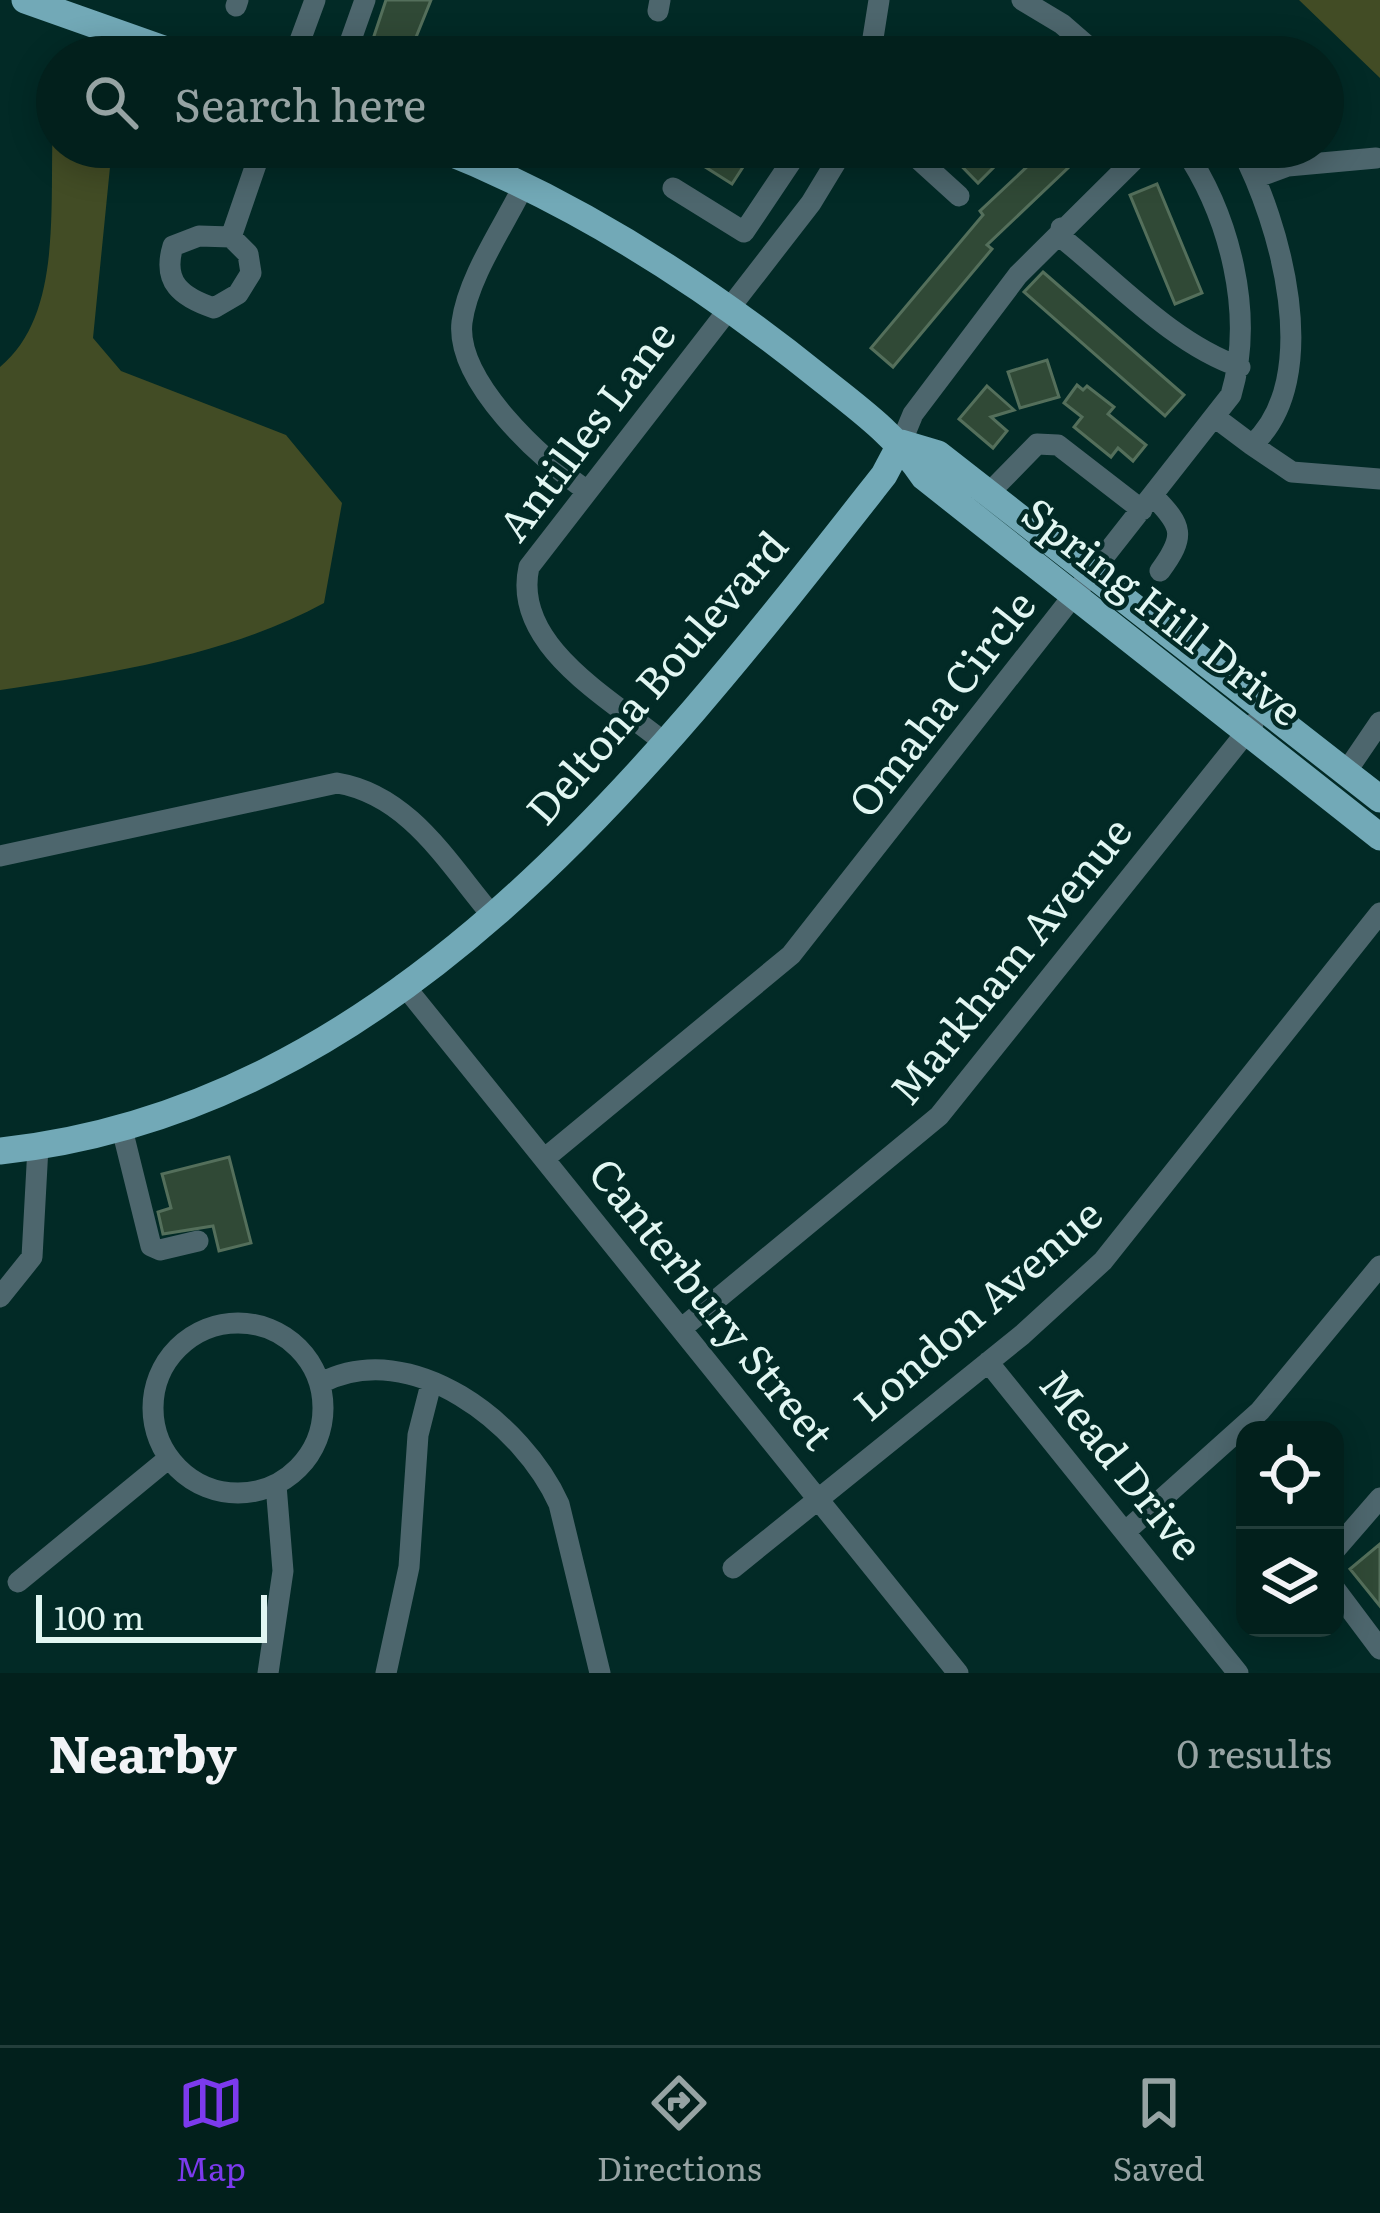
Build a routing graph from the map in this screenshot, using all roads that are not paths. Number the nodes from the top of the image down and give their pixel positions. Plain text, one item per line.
1 (25, 0) edge
2 (313, 0) edge
3 (365, 0) edge
4 (879, 0) edge
5 (1022, 0) edge
6 (127, 36) edge
7 (301, 36) edge
8 (352, 36) edge
9 (873, 36) edge
10 (1076, 36) edge
11 (1376, 158) dead end
12 (1344, 161) edge
13 (255, 168) edge
14 (485, 168) edge
15 (787, 168) edge
16 (823, 168) edge
17 (834, 168) edge
18 (930, 168) edge
19 (1124, 168) edge
20 (1196, 168) edge
21 (1250, 168) edge
22 (1282, 168) edge
23 (831, 174) junction
24 (1255, 178) junction
25 (524, 185) junction
26 (674, 188) dead end
27 (959, 196) dead end
28 (1060, 228) junction
29 (231, 237) dead end
30 (729, 307) junction
31 (1240, 367) junction
32 (1216, 418) junction
33 (901, 443) junction
34 (1252, 445) junction
35 (1380, 479) edge
36 (586, 490) junction
37 (988, 494) junction
38 (1148, 503) junction
39 (1160, 571) dead end
40 (1084, 586) junction
41 (1264, 709) junction
42 (1380, 722) edge
43 (1246, 732) junction
44 (666, 744) junction
45 (1346, 772) junction
46 (1380, 799) edge
47 (1380, 838) edge
48 (0, 856) edge
49 (490, 914) junction
50 (1380, 914) edge
51 (403, 984) junction
52 (122, 1130) junction
53 (38, 1147) junction
54 (0, 1151) edge
55 (544, 1160) junction
56 (198, 1240) dead end
57 (1380, 1266) edge
58 (0, 1298) edge
59 (681, 1329) junction
60 (988, 1362) junction
61 (321, 1382) junction
62 (431, 1384) junction
63 (169, 1458) junction
64 (276, 1485) junction
65 (1380, 1498) edge
66 (818, 1499) junction
67 (1125, 1532) junction
68 (1344, 1540) edge
69 (733, 1568) dead end
70 (18, 1582) dead end
71 (1344, 1601) edge
72 (1380, 1649) edge
73 (268, 1673) edge
74 (386, 1673) edge
75 (601, 1673) edge
76 (958, 1673) edge
77 (1238, 1673) edge

1 - 6 main road
2 - 7 street
3 - 8 street
4 - 9 street
5 - 10 street
11 - 12 street
13 - 29 street
14 - 25 main road, Spring Hill Drive
15 - 26 street
16 - 23 street
17 - 23 street, Antilles Lane
18 - 27 street
19 - 28 street
20 - 31 street, Omaha Circle
21 - 24 street
22 - 24 street
23 - 30 street, Antilles Lane
24 - 34 street
25 - 30 main road, Spring Hill Drive
25 - 36 street
28 - 31 street
28 - 33 street
30 - 33 main road, Spring Hill Drive
30 - 36 street, Antilles Lane
31 - 32 street, Omaha Circle
32 - 34 street
32 - 38 street, Omaha Circle
33 - 37 main road, Spring Hill Drive
33 - 40 main road, Spring Hill Drive
33 - 44 main road, Deltona Boulevard
34 - 35 street
36 - 44 street, Antilles Lane
37 - 38 street
37 - 40 main road, Spring Hill Drive
38 - 39 street
38 - 40 street, Omaha Circle
40 - 41 main road, Spring Hill Drive
40 - 43 main road, Spring Hill Drive
40 - 55 street, Omaha Circle
41 - 43 street, Markham Avenue
41 - 45 main road, Spring Hill Drive
42 - 45 street
43 - 47 main road, Spring Hill Drive
43 - 59 street, Markham Avenue
44 - 49 main road, Deltona Boulevard
45 - 46 main road, Spring Hill Drive
48 - 49 street
49 - 51 main road, Deltona Boulevard
50 - 60 street, London Avenue
51 - 52 main road, Deltona Boulevard
51 - 55 street, Canterbury Street
52 - 53 main road, Deltona Boulevard
52 - 56 street
53 - 54 main road, Deltona Boulevard
53 - 58 street
55 - 59 street, Canterbury Street
57 - 67 street
59 - 66 street, Canterbury Street
60 - 66 street, London Avenue
60 - 67 street, Mead Drive
61 - 62 street
61 - 63 street
61 - 64 street
62 - 74 street
62 - 75 street
63 - 64 street
63 - 70 street
64 - 73 street
65 - 68 street
66 - 69 street, London Avenue
66 - 76 street, Canterbury Street
67 - 77 street, Mead Drive
71 - 72 street

